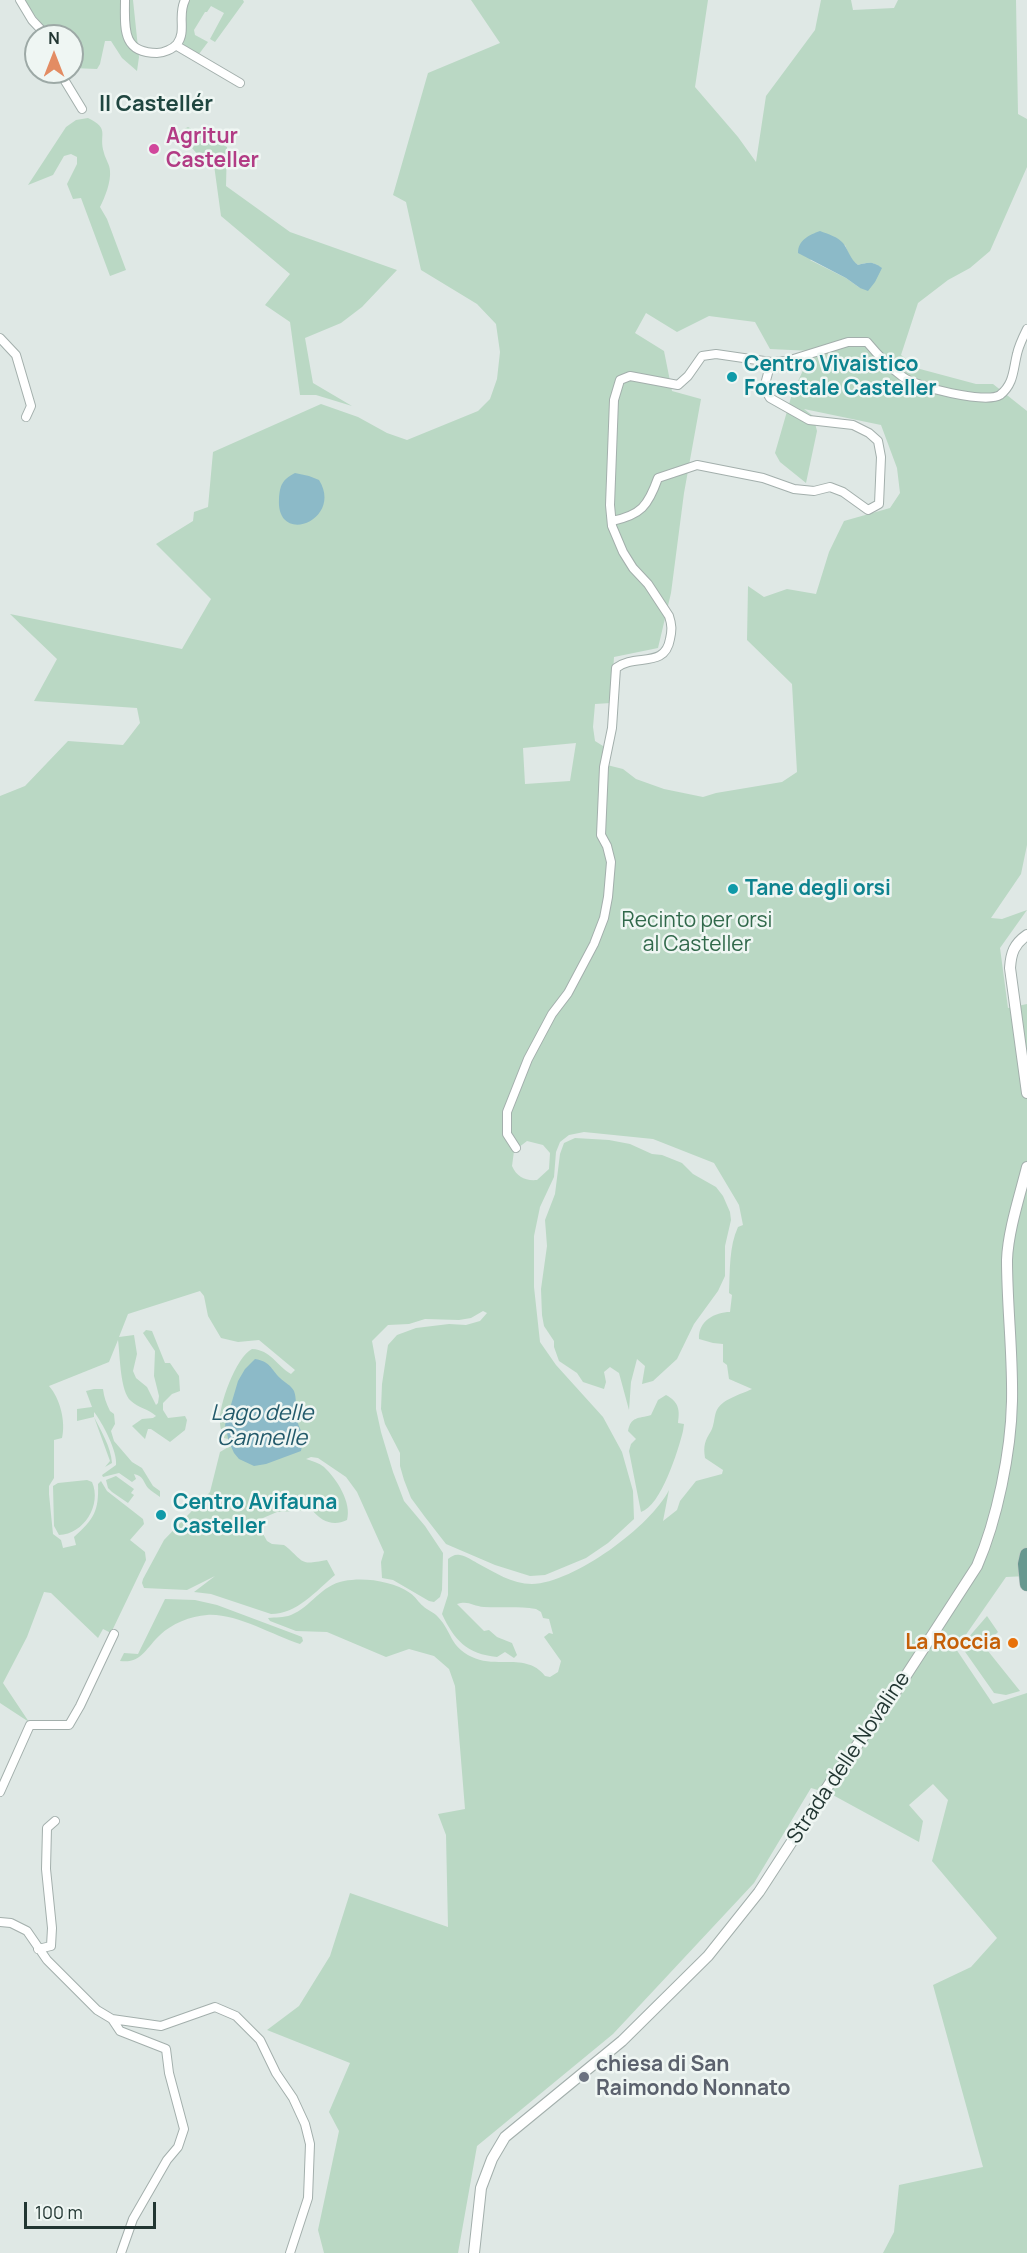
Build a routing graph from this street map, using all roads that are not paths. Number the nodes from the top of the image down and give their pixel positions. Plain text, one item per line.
1 (20, 0) edge
2 (125, 0) edge
3 (185, 0) edge
4 (36, 24) edge
5 (177, 46) junction
6 (240, 83) dead end
7 (67, 84) edge
8 (82, 109) dead end
9 (1027, 329) edge
10 (0, 338) edge
11 (771, 362) junction
12 (26, 417) dead end
13 (612, 521) junction
14 (1027, 935) edge
15 (1027, 1093) edge
16 (516, 1148) dead end
17 (1027, 1167) edge
18 (1027, 1555) edge
19 (1027, 1584) edge
20 (114, 1634) dead end
21 (0, 1792) edge
22 (55, 1821) dead end
23 (0, 1922) edge
24 (38, 1949) junction
25 (112, 2019) junction
26 (121, 2253) edge
27 (290, 2253) edge
28 (474, 2253) edge

1 - 4 street
2 - 5 street
3 - 5 street
5 - 6 street
7 - 8 street
9 - 11 street
10 - 12 street
11 - 13 street
11 - 13 street
13 - 16 street
14 - 15 street
17 - 28 street, Strada delle Novaline
18 - 19 main road
20 - 21 street
22 - 24 street
23 - 24 street
24 - 25 street
25 - 26 street
25 - 27 street

